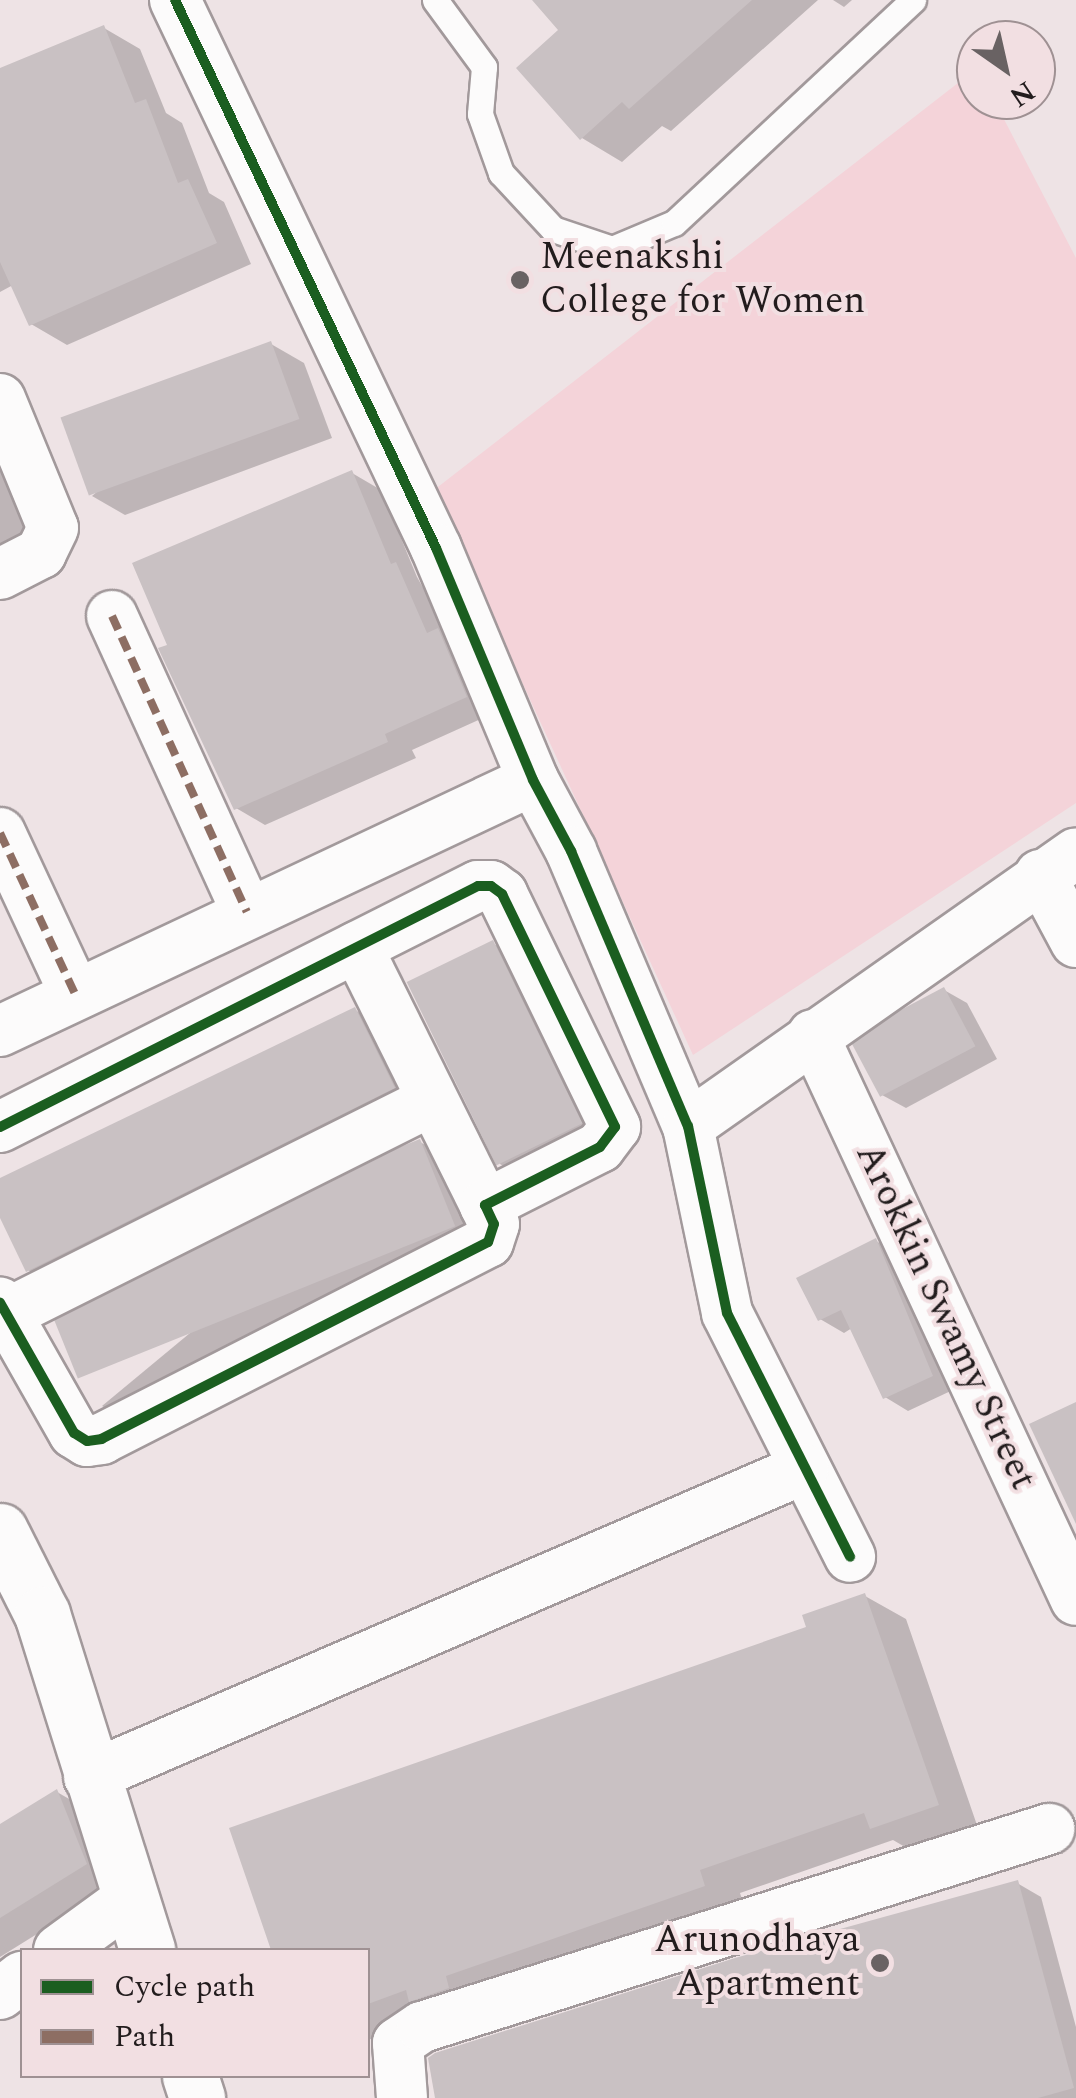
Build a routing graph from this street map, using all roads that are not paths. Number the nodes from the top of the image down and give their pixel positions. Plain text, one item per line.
1 (175, 0) edge
2 (435, 0) edge
3 (913, 0) edge
4 (0, 399) edge
5 (0, 574) edge
6 (112, 616) dead end
7 (532, 780) junction
8 (0, 833) edge
9 (1058, 864) edge
10 (247, 912) junction
11 (1076, 942) edge
12 (356, 947) junction
13 (628, 989) junction
14 (75, 994) junction
15 (564, 1020) junction
16 (0, 1031) edge
17 (813, 1035) junction
18 (432, 1101) junction
19 (688, 1126) junction
20 (0, 1127) edge
21 (486, 1205) junction
22 (2, 1311) edge
23 (803, 1469) junction
24 (0, 1531) edge
25 (850, 1557) dead end
26 (1076, 1600) edge
27 (89, 1776) junction
28 (1049, 1830) dead end
29 (130, 1899) junction
30 (62, 1948) edge
31 (146, 1948) edge
32 (20, 1979) edge
33 (0, 1994) edge
34 (402, 2098) edge

1 - 7 street
2 - 3 lane
4 - 5 street
6 - 10 street
7 - 10 street
7 - 13 street
8 - 14 street
9 - 11 street
9 - 17 street
10 - 14 street
12 - 15 street
12 - 18 street
12 - 20 street
13 - 15 street
13 - 19 street
14 - 16 street
15 - 21 street
17 - 19 street
17 - 26 street, Arokkin Swamy Street
18 - 21 street
18 - 22 street
19 - 23 street
21 - 22 street
23 - 25 street
23 - 27 street
24 - 27 street
27 - 29 street
28 - 34 street
29 - 30 street
29 - 31 street
32 - 33 street

